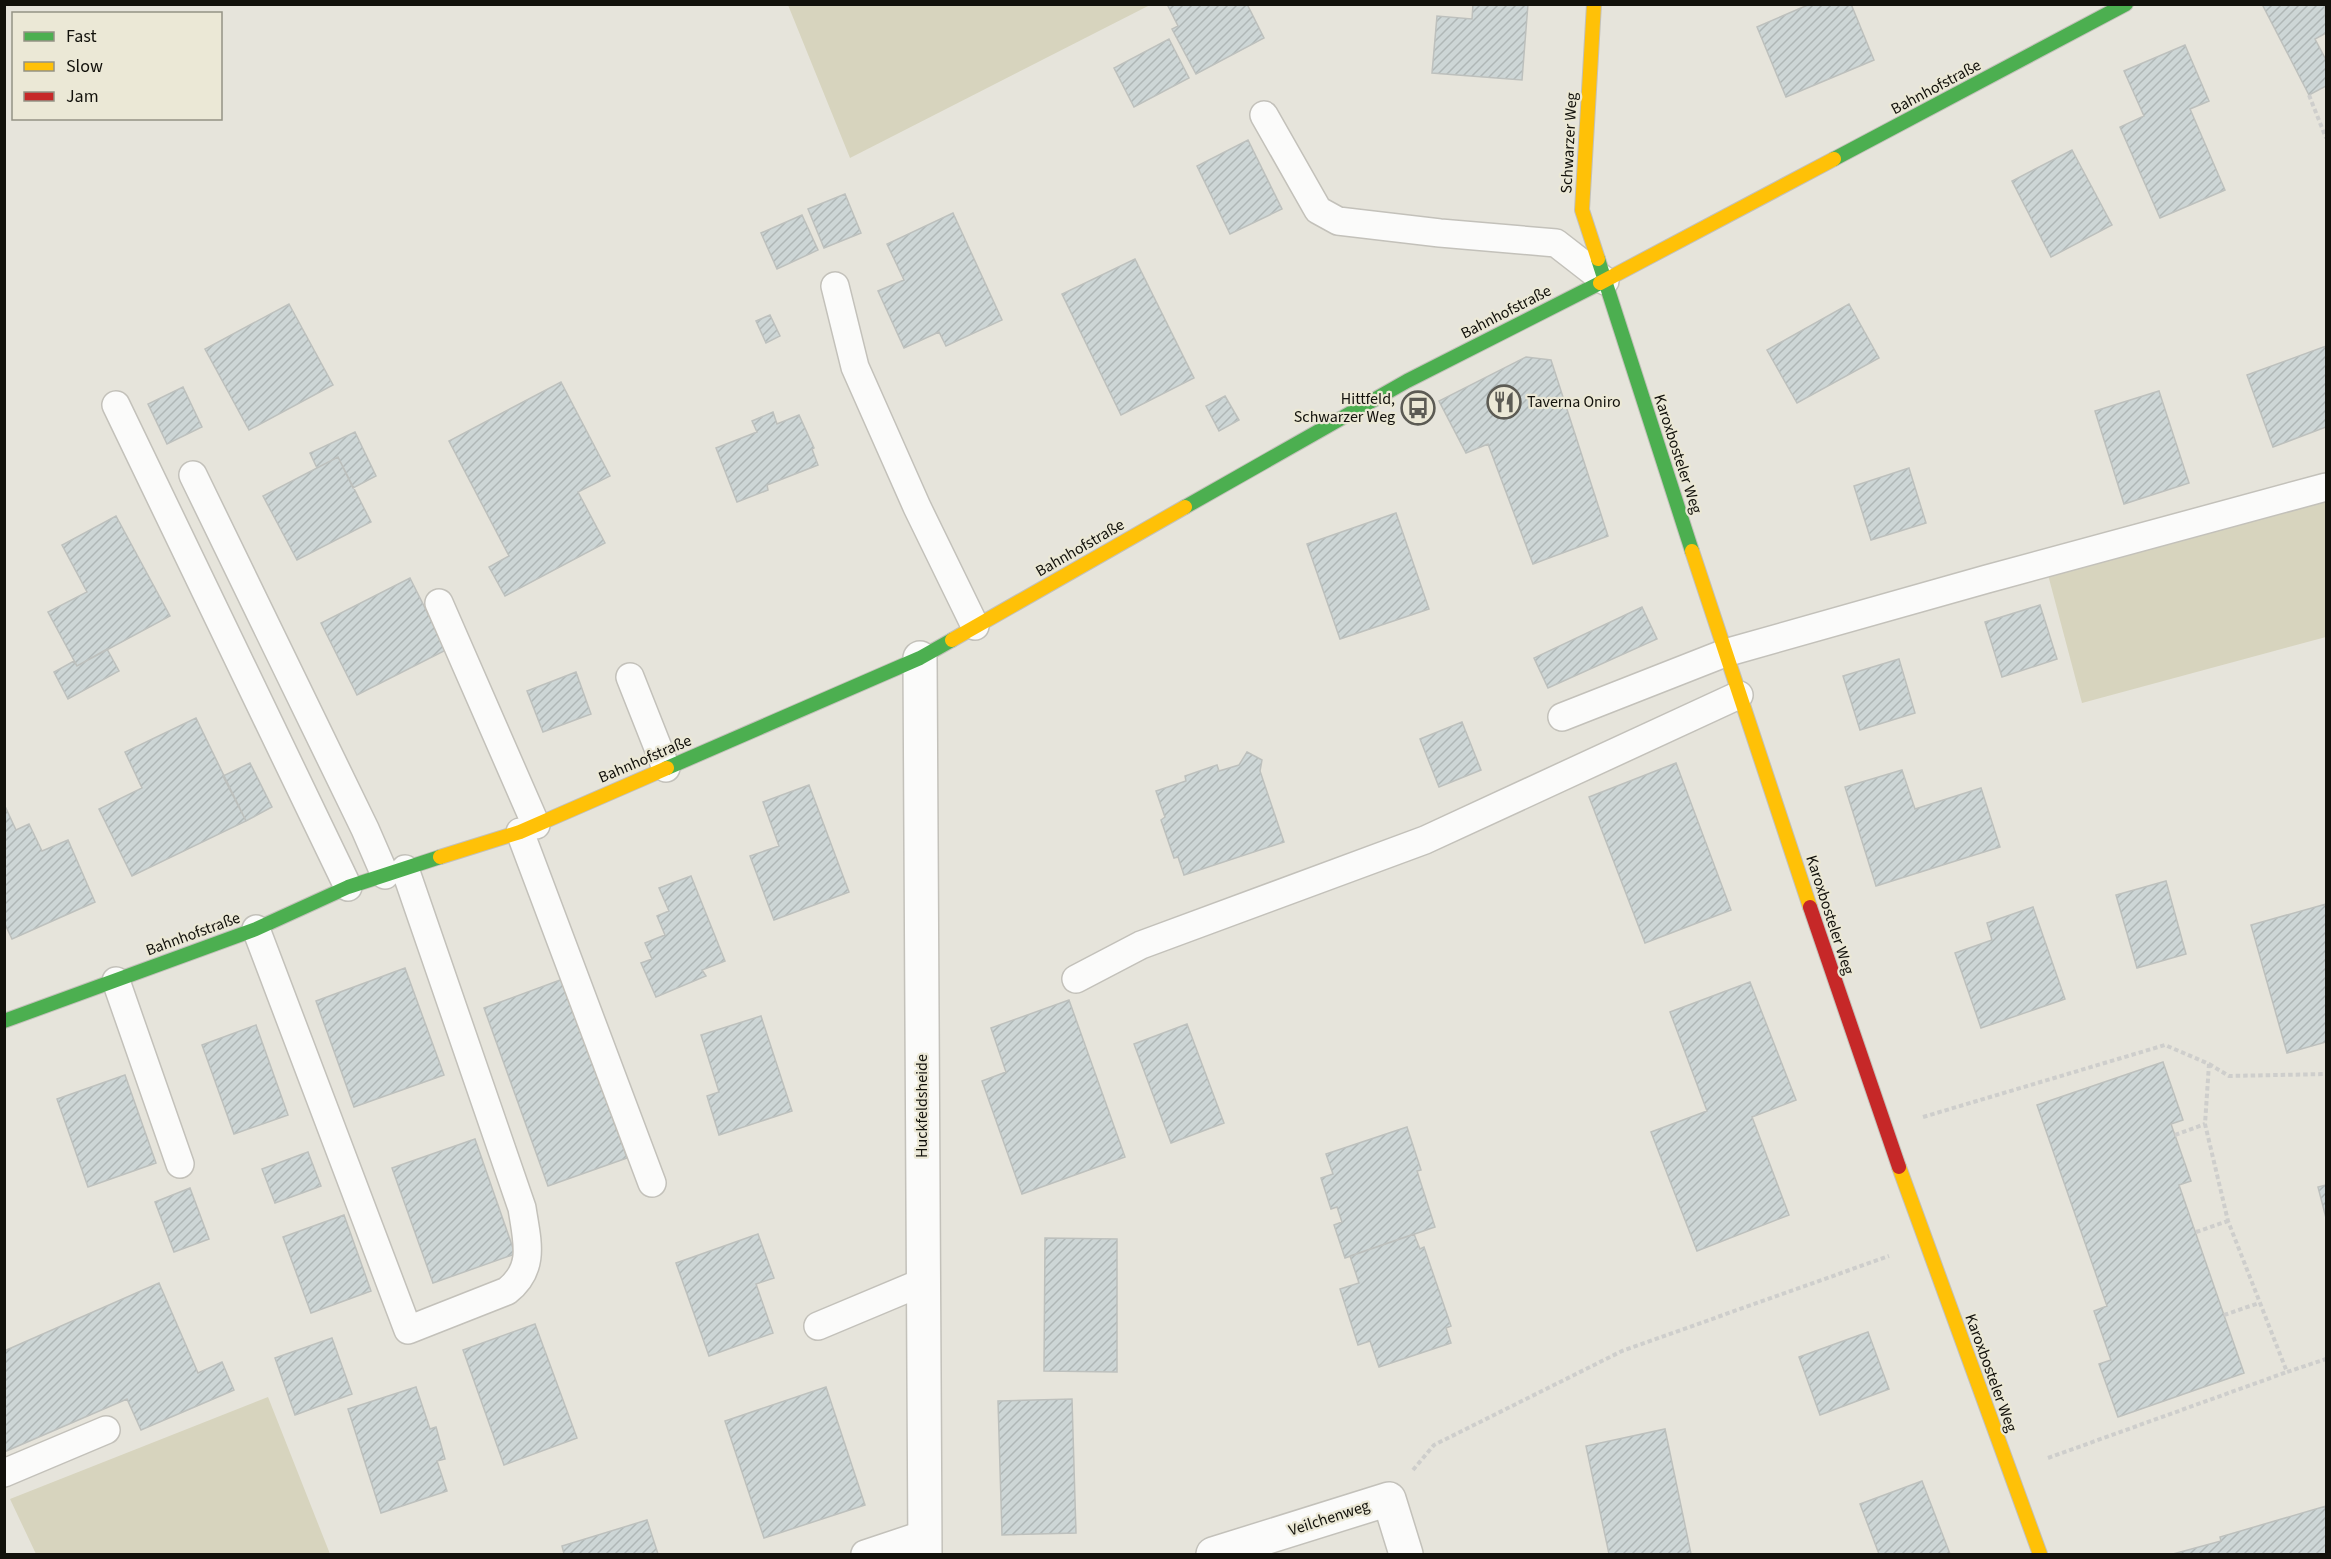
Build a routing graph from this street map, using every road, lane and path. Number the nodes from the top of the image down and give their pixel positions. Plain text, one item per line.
1 (1594, 4) edge
2 (2126, 4) edge
3 (2309, 95) dead end
4 (1264, 115) dead end
5 (2326, 138) edge
6 (1605, 281) junction
7 (835, 286) dead end
8 (117, 405) dead end
9 (193, 475) dead end
10 (2326, 487) edge
11 (439, 603) dead end
12 (975, 626) junction
13 (1725, 653) junction
14 (920, 658) junction
15 (630, 677) dead end
16 (1739, 695) junction
17 (1562, 717) dead end
18 (666, 768) junction
19 (528, 828) junction
20 (395, 872) junction
21 (348, 887) junction
22 (256, 929) junction
23 (1076, 979) dead end
24 (116, 981) junction
25 (4, 1022) edge
26 (2209, 1064) junction
27 (2326, 1074) edge
28 (2205, 1124) junction
29 (1885, 1128) junction
30 (2175, 1135) dead end
31 (180, 1164) dead end
32 (652, 1183) dead end
33 (2228, 1221) junction
34 (2196, 1232) dead end
35 (1926, 1242) junction
36 (923, 1282) junction
37 (2259, 1303) junction
38 (2224, 1315) dead end
39 (818, 1326) dead end
40 (2326, 1359) edge
41 (2287, 1372) junction
42 (106, 1430) dead end
43 (2010, 1472) junction
44 (4, 1473) edge
45 (1389, 1499) junction
46 (925, 1544) edge
47 (865, 1554) edge
48 (1213, 1554) edge
49 (1406, 1554) edge
50 (2040, 1554) edge

1 - 6 street, Schwarzer Weg
2 - 6 street, Bahnhofstraße
3 - 5 path
4 - 6 lane
6 - 12 street, Bahnhofstraße
6 - 13 street, Karoxbosteler Weg
7 - 12 lane
8 - 21 lane
9 - 20 lane
10 - 13 lane
11 - 19 lane
12 - 14 street, Bahnhofstraße
13 - 16 street, Karoxbosteler Weg
13 - 17 lane
14 - 18 street, Bahnhofstraße
14 - 36 street, Huckfeldsheide
15 - 18 lane
16 - 23 lane
16 - 29 street, Karoxbosteler Weg
18 - 19 street, Bahnhofstraße
19 - 20 street, Bahnhofstraße
19 - 32 lane
20 - 21 street, Bahnhofstraße
20 - 22 lane
21 - 22 street, Bahnhofstraße
22 - 24 street, Bahnhofstraße
24 - 25 street, Bahnhofstraße
24 - 31 lane
26 - 27 path
26 - 28 path
26 - 29 path
28 - 30 path
28 - 33 path
29 - 35 street, Karoxbosteler Weg
33 - 34 path
33 - 37 path
35 - 43 street, Karoxbosteler Weg
35 - 45 path
36 - 39 lane
36 - 46 street, Huckfeldsheide
37 - 38 path
37 - 41 path
40 - 41 path
41 - 43 path
42 - 44 lane
43 - 50 street, Karoxbosteler Weg
45 - 48 street, Veilchenweg
45 - 49 street, Veilchenweg
46 - 47 lane

